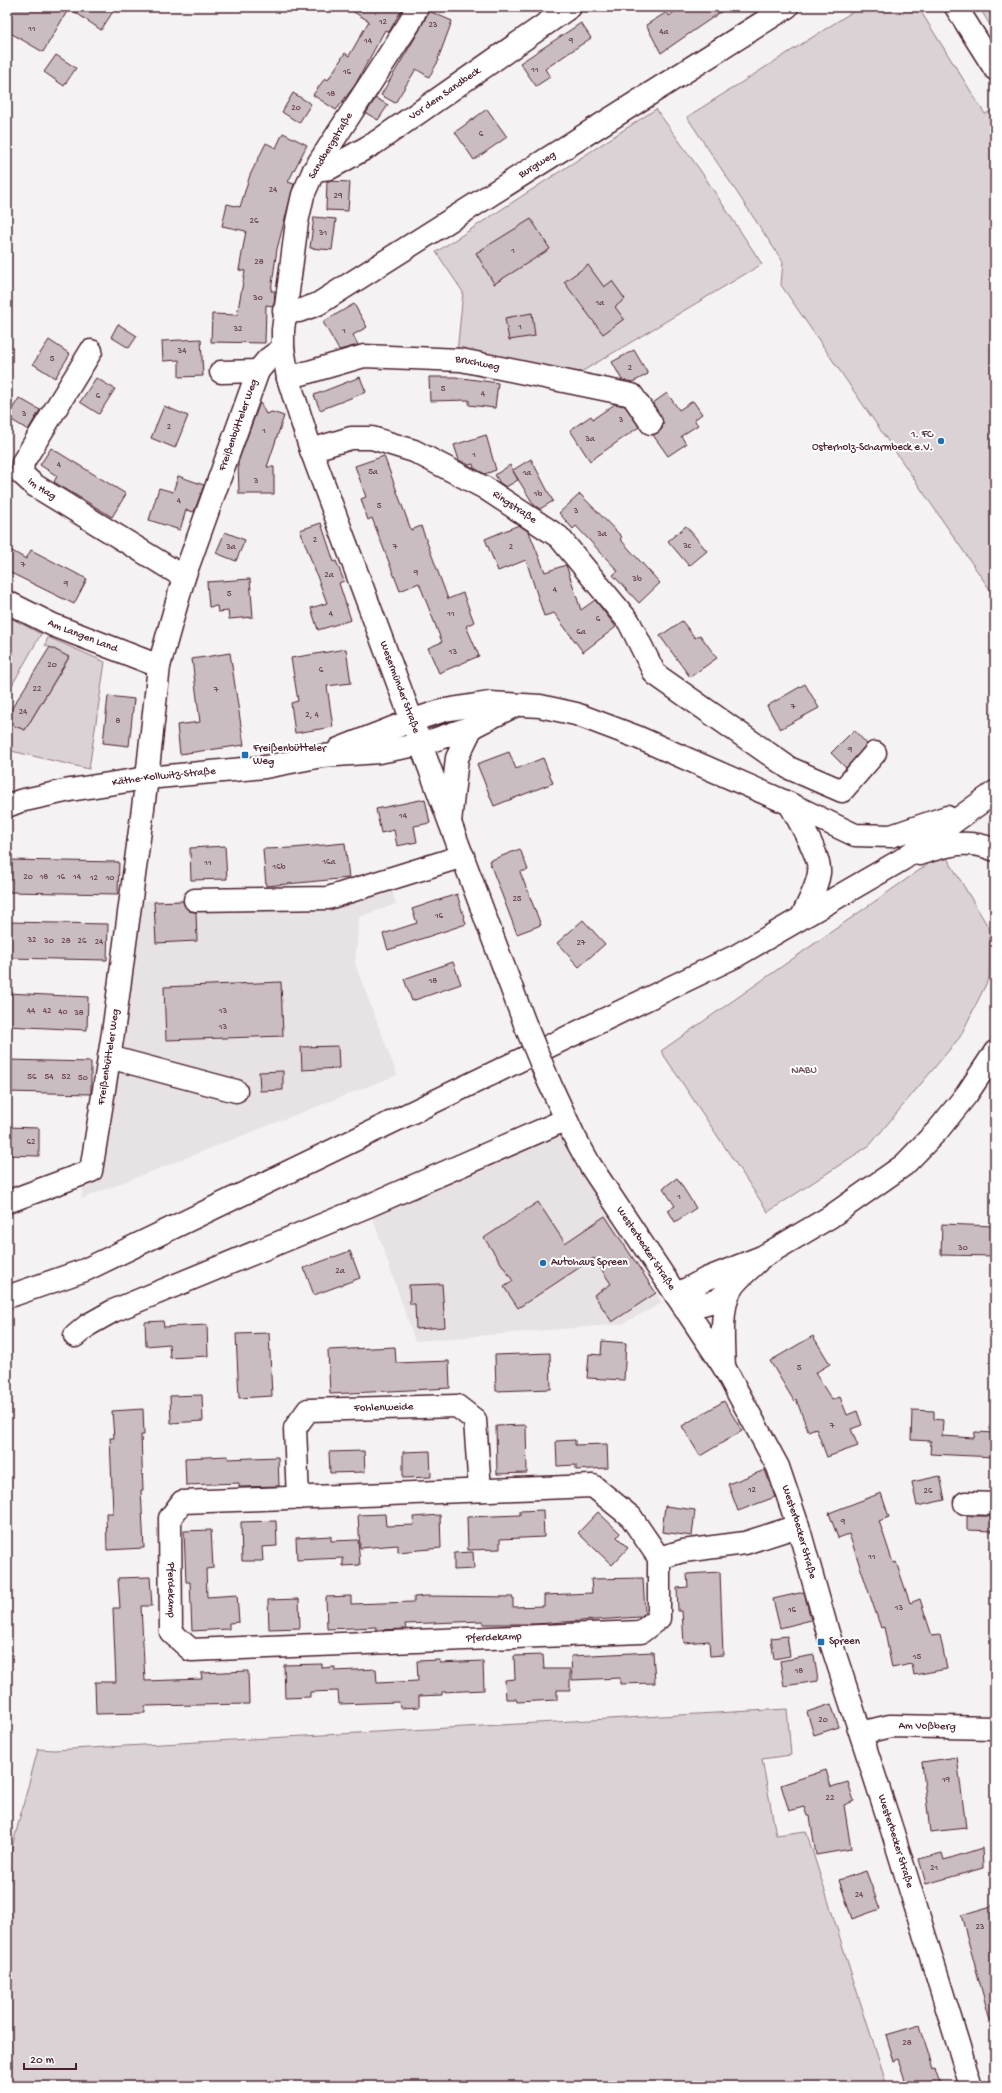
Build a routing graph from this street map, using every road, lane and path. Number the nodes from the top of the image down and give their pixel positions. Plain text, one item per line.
1 (417, 7) edge
2 (570, 7) edge
3 (786, 7) edge
4 (956, 7) edge
5 (995, 69) edge
6 (314, 170) junction
7 (284, 311) junction
8 (283, 348) junction
9 (91, 351) dead end
10 (258, 371) junction
11 (221, 372) dead end
12 (288, 378) junction
13 (651, 423) dead end
14 (312, 450) junction
15 (184, 576) junction
16 (7, 602) edge
17 (159, 666) junction
18 (514, 706) junction
19 (413, 720) junction
20 (472, 727) junction
21 (422, 744) junction
22 (875, 753) dead end
23 (322, 756) junction
24 (147, 778) junction
25 (995, 792) edge
26 (790, 804) junction
27 (7, 806) edge
28 (973, 808) junction
29 (450, 822) junction
30 (995, 850) edge
31 (463, 856) junction
32 (903, 858) junction
33 (195, 900) dead end
34 (802, 917) junction
35 (525, 1024) joint
36 (995, 1052) edge
37 (109, 1057) junction
38 (236, 1091) dead end
39 (566, 1120) junction
40 (7, 1202) edge
41 (762, 1257) junction
42 (730, 1289) junction
43 (7, 1297) edge
44 (681, 1302) junction
45 (75, 1336) dead end
46 (724, 1367) junction
47 (480, 1490) junction
48 (298, 1498) junction
49 (965, 1503) dead end
50 (995, 1504) edge
51 (798, 1526) junction
52 (659, 1558) junction
53 (995, 1728) edge
54 (861, 1733) junction
55 (971, 2086) edge

1 - 6 street, Sandbergstraße
2 - 6 street, Vor dem Sandbeck
3 - 7 street, Burgweg
4 - 5 street
6 - 7 street, Sandbergstraße
7 - 8 street, Sandbergstraße
8 - 10 street, Freißenbütteler Weg
8 - 12 street, Wesermünder Straße
9 - 15 street, Im Hag
10 - 11 street
10 - 15 street, Freißenbütteler Weg
12 - 13 street, Bruchweg
12 - 14 street, Wesermünder Straße
14 - 19 street, Wesermünder Straße
14 - 22 street, Ringstraße
15 - 17 street, Freißenbütteler Weg
16 - 17 street, Am Langen Land
17 - 24 street, Freißenbütteler Weg
18 - 19 street, Käthe-Kollwitz-Straße
18 - 20 street, Käthe-Kollwitz-Straße
18 - 26 street, Käthe-Kollwitz-Straße
19 - 21 street, Wesermünder Straße
19 - 23 street, Käthe-Kollwitz-Straße
20 - 21 street, Käthe-Kollwitz-Straße
20 - 29 street
21 - 23 street, Käthe-Kollwitz-Straße
21 - 29 street, Wesermünder Straße
23 - 24 street, Käthe-Kollwitz-Straße
24 - 27 street, Käthe-Kollwitz-Straße
24 - 37 street, Freißenbütteler Weg
25 - 28 street
26 - 28 street, Käthe-Kollwitz-Straße
26 - 34 street
28 - 32 street
29 - 31 street, Wesermünder Straße
30 - 32 street
31 - 33 street
31 - 35 street, Wesermünder Straße
32 - 34 street
34 - 43 street
35 - 39 street, Westerbecker Straße, bridge
36 - 41 street
37 - 38 street
37 - 40 street, Freißenbütteler Weg
39 - 44 street, Westerbecker Straße
39 - 45 street
41 - 42 street
41 - 44 street
42 - 44 street
42 - 46 street
44 - 46 street, Westerbecker Straße
46 - 51 street, Westerbecker Straße
47 - 48 street, Pferdekamp
47 - 48 street, Fohlenweide
47 - 52 street, Pferdekamp
48 - 52 street, Pferdekamp
49 - 50 street
51 - 52 street
51 - 54 street, Westerbecker Straße
53 - 54 street, Am Voßberg
54 - 55 street, Westerbecker Straße

